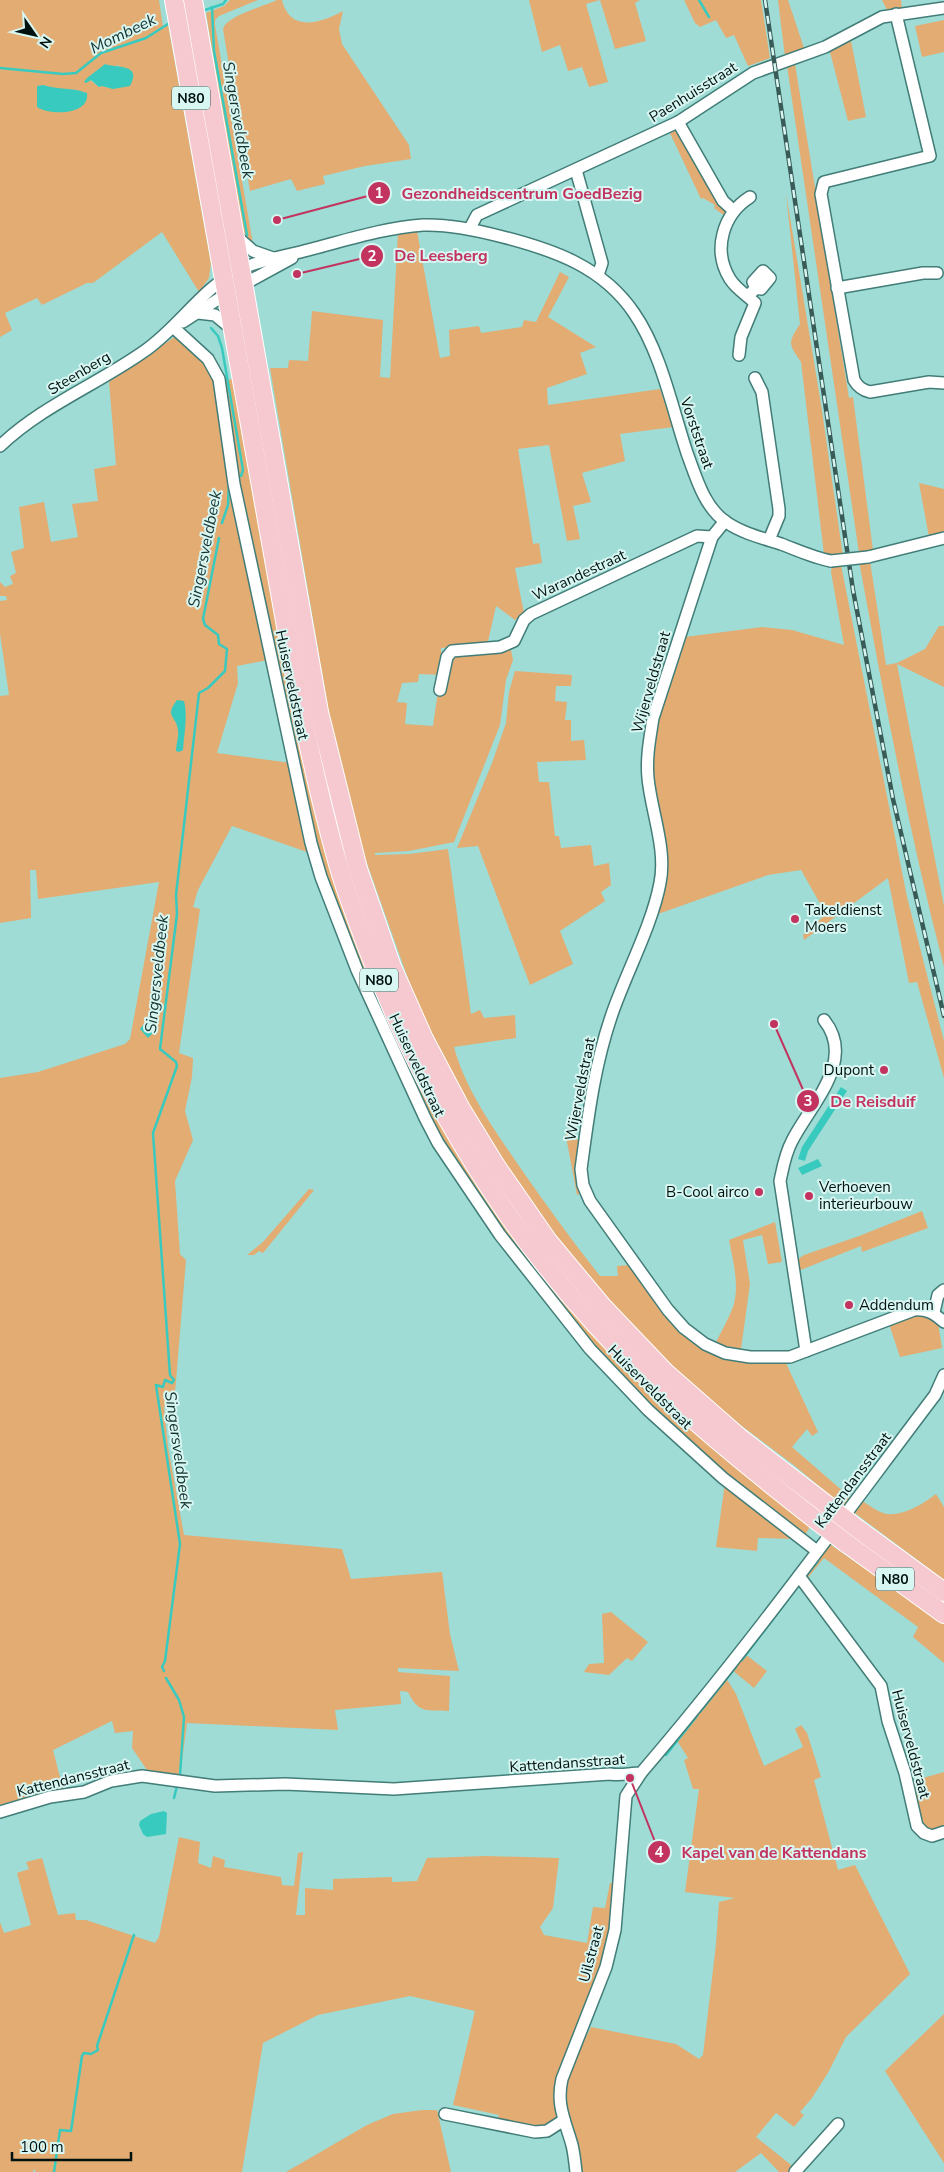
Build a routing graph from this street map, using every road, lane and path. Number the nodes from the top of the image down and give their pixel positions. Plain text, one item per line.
1 (174, 0) edge
2 (193, 0) edge
3 (944, 8) edge
4 (896, 14) junction
5 (678, 122) junction
6 (576, 170) junction
7 (750, 197) dead end
8 (733, 210) junction
9 (470, 228) junction
10 (234, 234) junction
11 (279, 259) junction
12 (937, 274) dead end
13 (598, 275) junction
14 (241, 277) junction
15 (225, 287) junction
16 (837, 288) junction
17 (198, 313) junction
18 (173, 327) junction
19 (232, 329) junction
20 (739, 355) dead end
21 (755, 378) dead end
22 (944, 383) edge
23 (0, 446) edge
24 (725, 521) junction
25 (712, 537) junction
26 (944, 538) edge
27 (769, 540) junction
28 (440, 690) dead end
29 (824, 1020) dead end
30 (944, 1290) edge
31 (934, 1312) junction
32 (944, 1322) edge
33 (944, 1326) edge
34 (806, 1351) junction
35 (944, 1374) edge
36 (817, 1551) junction
37 (799, 1576) junction
38 (944, 1592) edge
39 (944, 1614) edge
40 (641, 1773) junction
41 (618, 1776) junction
42 (629, 1789) junction
43 (0, 1812) edge
44 (944, 1832) edge
45 (444, 2114) dead end
46 (564, 2120) junction
47 (838, 2124) dead end
48 (576, 2172) edge
49 (795, 2172) edge

1 - 15 highway, N80
2 - 10 highway, N80
3 - 4 street, Paenhuisstraat
4 - 5 street, Paenhuisstraat
4 - 16 street
5 - 6 street, Paenhuisstraat
5 - 8 street
6 - 9 street, Paenhuisstraat
6 - 13 street
7 - 8 street
8 - 20 street
9 - 11 street, Steenberg
9 - 13 street, Vorststraat
10 - 11 street
10 - 14 highway, N80
11 - 14 street, Steenberg
12 - 16 street
13 - 24 street, Vorststraat
14 - 15 street, Steenberg
14 - 38 highway, N80, bridge
15 - 17 street, Steenberg
15 - 18 street, Steenberg
15 - 19 highway, N80
16 - 22 street
17 - 18 street, Steenberg
17 - 19 street
18 - 23 street, Steenberg
18 - 36 street, Huiserveldstraat
19 - 39 highway, N80, bridge
21 - 27 street
24 - 25 street, Wijerveldstraat
24 - 27 street, Vorststraat
25 - 28 street, Warandestraat
25 - 34 street, Wijerveldstraat
26 - 27 street, Vorststraat, bridge
29 - 34 street
30 - 31 street
31 - 32 street
31 - 34 street, Wijerveldstraat
32 - 33 street
35 - 36 street, Kattendansstraat
36 - 37 street, Kattendansstraat
37 - 40 street, Kattendansstraat
37 - 44 street, Huiserveldstraat
40 - 41 street, Kattendansstraat
40 - 42 street, Uilstraat
41 - 42 street
41 - 43 street, Kattendansstraat
42 - 46 street, Uilstraat
45 - 46 street
46 - 48 street, Uilstraat
47 - 49 street

